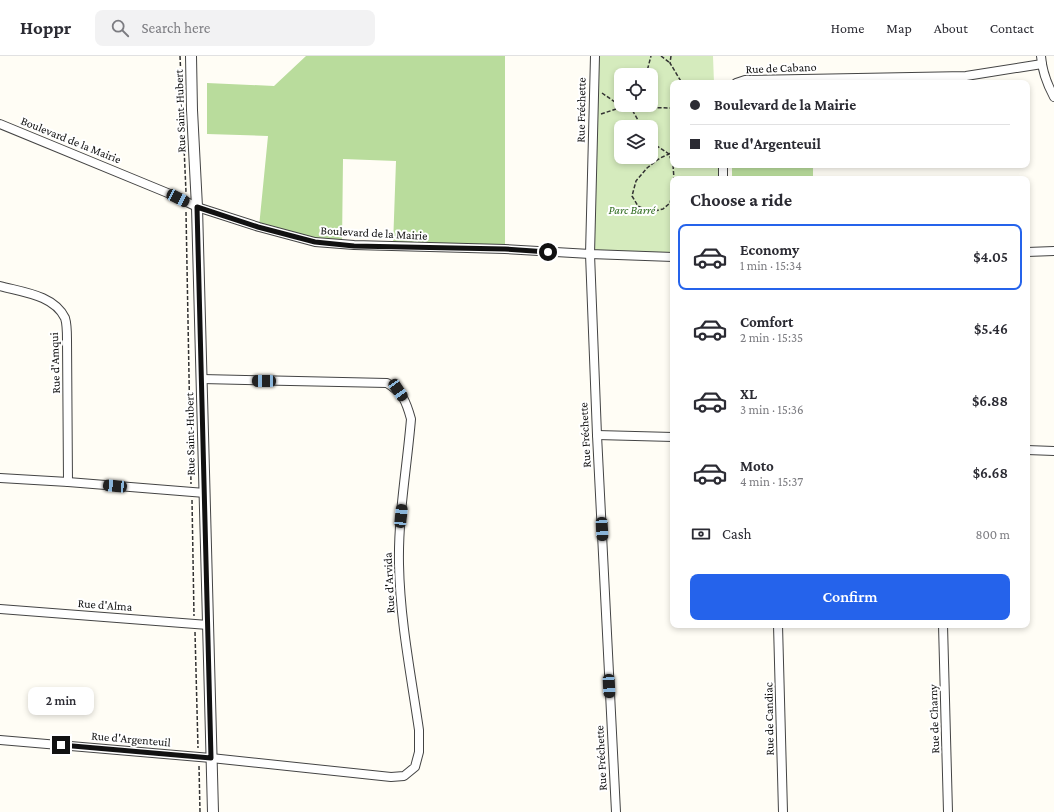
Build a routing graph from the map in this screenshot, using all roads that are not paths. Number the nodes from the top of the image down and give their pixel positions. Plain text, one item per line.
1 (191, 56) edge
2 (595, 56) edge
3 (1041, 60) edge
4 (745, 80) edge
5 (1054, 96) edge
6 (0, 124) edge
7 (197, 207) junction
8 (1054, 251) edge
9 (1030, 252) edge
10 (590, 254) junction
11 (670, 257) edge
12 (0, 286) edge
13 (202, 379) junction
14 (597, 435) junction
15 (670, 437) edge
16 (1030, 450) edge
17 (1054, 451) edge
18 (0, 478) edge
19 (68, 482) junction
20 (205, 493) junction
21 (0, 609) edge
22 (208, 625) junction
23 (778, 628) edge
24 (943, 628) edge
25 (0, 740) edge
26 (211, 758) junction
27 (213, 812) edge
28 (616, 812) edge
29 (783, 812) edge
30 (948, 812) edge

1 - 7 street, Rue Saint-Hubert
2 - 10 street, Rue Fréchette
3 - 4 street, Rue de Cabano
3 - 5 street
6 - 7 street, Boulevard de la Mairie
7 - 10 street, Boulevard de la Mairie
7 - 13 street, Rue Saint-Hubert
8 - 9 street
10 - 11 street, Boulevard de la Mairie
10 - 14 street, Rue Fréchette
12 - 19 street, Rue d'Amqui
13 - 20 street, Rue Saint-Hubert
13 - 26 street, Rue d'Arvida
14 - 15 street
14 - 28 street, Rue Fréchette
16 - 17 street
18 - 19 street
19 - 20 street
20 - 22 street, Rue Saint-Hubert
21 - 22 street, Rue d'Alma
22 - 26 street, Rue Saint-Hubert
23 - 29 street, Rue de Candiac
24 - 30 street, Rue de Charny
25 - 26 street, Rue d'Argenteuil
26 - 27 street, Rue Saint-Hubert

